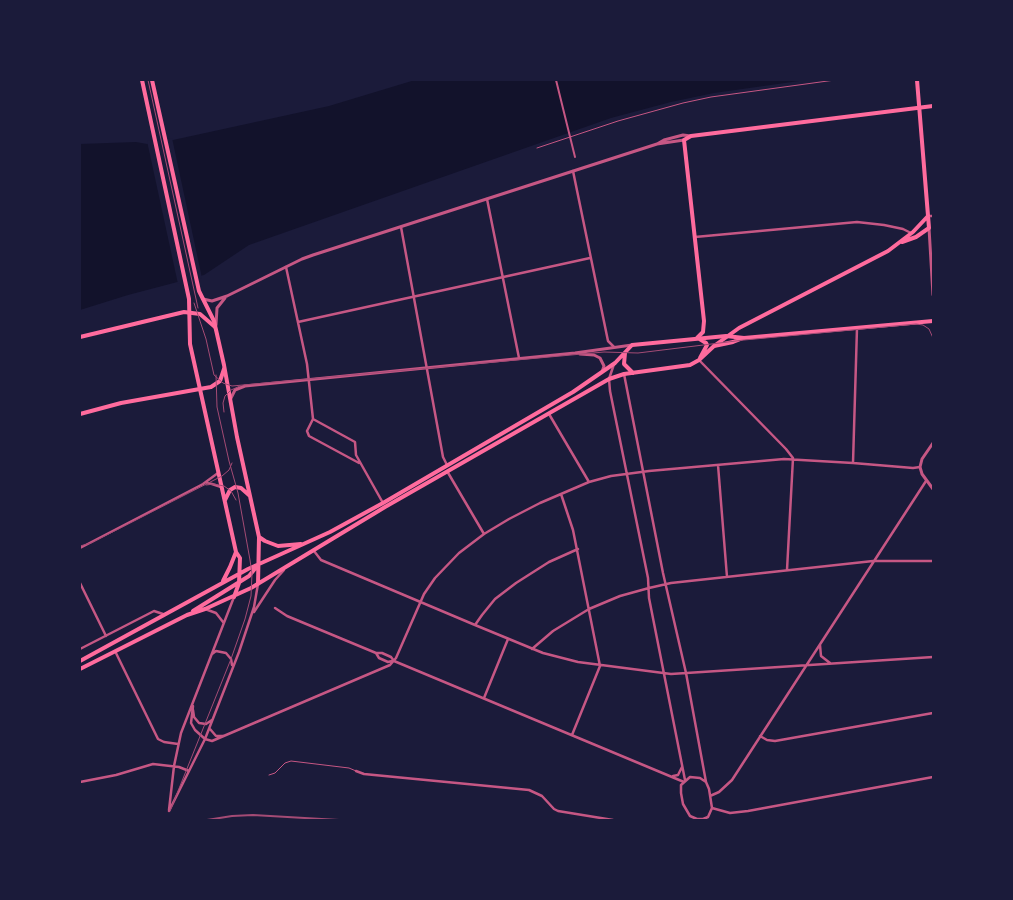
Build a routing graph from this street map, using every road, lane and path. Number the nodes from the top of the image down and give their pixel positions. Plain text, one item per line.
1 (142, 80) edge
2 (152, 80) edge
3 (556, 80) edge
4 (835, 80) edge
5 (916, 80) edge
6 (933, 106) edge
7 (920, 108) junction
8 (691, 136) junction
9 (684, 140) junction
10 (656, 144) junction
11 (537, 148) dead end
12 (576, 157) dead end
13 (573, 171) junction
14 (487, 199) junction
15 (928, 216) junction
16 (933, 216) edge
17 (401, 227) junction
18 (928, 228) junction
19 (911, 233) junction
20 (694, 237) junction
21 (900, 242) junction
22 (590, 258) junction
23 (286, 267) junction
24 (503, 277) junction
25 (933, 295) edge
26 (227, 296) junction
27 (413, 296) junction
28 (201, 297) junction
29 (190, 312) junction
30 (933, 321) edge
31 (298, 322) junction
32 (857, 328) junction
33 (216, 329) junction
34 (726, 336) junction
35 (80, 337) edge
36 (697, 338) junction
37 (743, 338) junction
38 (632, 345) junction
39 (714, 346) junction
40 (614, 347) junction
41 (626, 351) junction
42 (574, 353) junction
43 (518, 358) junction
44 (699, 360) junction
45 (615, 363) junction
46 (427, 367) junction
47 (224, 369) junction
48 (602, 372) junction
49 (633, 372) junction
50 (624, 374) junction
51 (309, 378) junction
52 (609, 379) junction
53 (200, 390) junction
54 (230, 402) junction
55 (548, 413) junction
56 (80, 414) edge
57 (313, 419) junction
58 (933, 443) edge
59 (933, 449) edge
60 (926, 453) junction
61 (793, 458) junction
62 (360, 463) junction
63 (853, 463) junction
64 (447, 465) junction
65 (718, 465) junction
66 (920, 467) junction
67 (447, 471) junction
68 (219, 472) junction
69 (644, 472) junction
70 (626, 474) junction
71 (925, 479) junction
72 (589, 482) junction
73 (203, 484) junction
74 (933, 484) edge
75 (222, 488) junction
76 (933, 489) edge
77 (561, 494) junction
78 (251, 498) junction
79 (224, 500) junction
80 (383, 503) junction
81 (484, 534) junction
82 (259, 536) junction
83 (306, 544) junction
84 (80, 548) edge
85 (578, 549) junction
86 (314, 551) junction
87 (236, 552) junction
88 (873, 560) junction
89 (933, 561) edge
90 (260, 564) junction
91 (284, 569) junction
92 (787, 570) junction
93 (241, 573) junction
94 (727, 577) junction
95 (80, 583) edge
96 (239, 583) junction
97 (258, 584) junction
98 (665, 584) junction
99 (220, 585) junction
100 (649, 588) junction
101 (234, 597) junction
102 (420, 601) junction
103 (275, 608) dead end
104 (205, 609) junction
105 (589, 609) junction
106 (164, 615) junction
107 (187, 615) junction
108 (252, 615) junction
109 (223, 624) junction
110 (475, 625) junction
111 (106, 636) junction
112 (508, 639) junction
113 (820, 642) junction
114 (532, 649) junction
115 (80, 650) edge
116 (115, 651) junction
117 (376, 653) junction
118 (212, 654) junction
119 (933, 657) edge
120 (80, 661) edge
121 (394, 661) junction
122 (831, 663) junction
123 (806, 664) junction
124 (600, 666) junction
125 (232, 667) junction
126 (80, 669) edge
127 (686, 673) junction
128 (664, 674) junction
129 (484, 698) junction
130 (193, 706) junction
131 (933, 712) edge
132 (212, 720) junction
133 (210, 728) junction
134 (227, 735) junction
135 (572, 735) junction
136 (760, 736) junction
137 (205, 739) junction
138 (178, 744) junction
139 (682, 765) junction
140 (174, 766) junction
141 (189, 771) junction
142 (356, 771) joint
143 (270, 775) dead end
144 (671, 777) junction
145 (933, 778) edge
146 (684, 781) junction
147 (80, 782) edge
148 (706, 782) junction
149 (710, 796) junction
150 (712, 808) junction
151 (690, 816) junction
152 (613, 820) edge
153 (688, 820) edge
154 (700, 820) edge

1 - 29 main road
2 - 28 main road
3 - 12 street
4 - 11 lane
5 - 7 main road
6 - 7 main road
7 - 8 main road
7 - 15 main road
8 - 9 main road
8 - 10 street
9 - 10 street
9 - 20 main road
10 - 13 street
13 - 14 street
13 - 22 street
14 - 17 street
14 - 24 street
15 - 16 street
15 - 18 main road
15 - 19 main road
17 - 23 street
17 - 27 street
18 - 21 main road
18 - 25 street
19 - 20 street
19 - 21 main road
20 - 36 main road
21 - 34 main road
22 - 24 street
22 - 40 street
23 - 26 street
23 - 31 street
24 - 27 street
24 - 43 street
26 - 28 street
26 - 33 street
27 - 31 street
27 - 46 street
28 - 33 main road
29 - 33 main road
29 - 35 main road
29 - 53 main road
30 - 32 main road
31 - 51 street
32 - 37 main road
32 - 63 street
33 - 47 main road
34 - 36 main road
34 - 37 main road
34 - 39 main road
36 - 38 main road
36 - 44 main road
37 - 39 main road
38 - 40 street
38 - 41 main road
39 - 44 main road
40 - 42 street
41 - 45 main road
41 - 49 main road
42 - 43 street
42 - 48 street
43 - 46 street
44 - 49 main road
44 - 61 street
45 - 48 main road
45 - 52 street
46 - 51 street
46 - 64 street
47 - 53 main road
47 - 54 main road
48 - 64 main road
49 - 50 main road
50 - 52 main road
50 - 69 street
51 - 54 street
51 - 57 street
52 - 55 main road
52 - 70 street
53 - 56 main road
53 - 68 main road
54 - 78 main road
55 - 67 main road
55 - 72 street
57 - 62 street
57 - 62 street
58 - 60 street
59 - 60 street
60 - 66 street
61 - 63 street
61 - 65 street
61 - 92 street
62 - 80 street
63 - 66 street
64 - 80 main road
65 - 69 street
65 - 94 street
66 - 71 street
67 - 81 street
67 - 86 main road
68 - 73 street
68 - 75 main road
69 - 70 street
69 - 98 street
70 - 72 street
70 - 100 street
71 - 74 street
71 - 76 street
71 - 88 street
72 - 77 street
73 - 75 street
73 - 84 street
75 - 79 main road
77 - 81 street
77 - 85 street
78 - 79 main road
78 - 82 main road
79 - 87 main road
80 - 83 main road
81 - 102 street
82 - 83 main road
82 - 90 main road
83 - 90 main road
85 - 105 street
85 - 110 street
86 - 91 main road
86 - 102 street
87 - 93 main road
87 - 99 main road
88 - 89 street
88 - 92 street
88 - 113 street
90 - 93 main road
90 - 96 main road
90 - 97 main road
91 - 97 main road
91 - 108 street
92 - 94 street
93 - 96 main road
93 - 99 main road
94 - 98 street
95 - 111 street
96 - 101 main road
96 - 107 main road
97 - 101 main road
97 - 108 street
98 - 100 street
98 - 127 street
99 - 106 main road
100 - 105 street
100 - 128 street
101 - 104 main road
101 - 109 street
102 - 110 street
102 - 121 street
103 - 117 street
104 - 107 main road
104 - 109 street
105 - 114 street
105 - 124 street
106 - 111 street
106 - 120 main road
107 - 116 main road
108 - 125 street
109 - 118 street
110 - 112 street
111 - 115 street
112 - 114 street
112 - 129 street
113 - 122 street
113 - 123 street
114 - 124 street
116 - 126 main road
116 - 138 street
117 - 121 street
117 - 121 street
118 - 125 street
118 - 130 street
119 - 122 street
121 - 129 street
121 - 134 street
122 - 123 street
123 - 127 street
123 - 136 street
124 - 128 street
124 - 135 street
125 - 132 street
127 - 128 street
127 - 148 street
128 - 139 street
129 - 135 street
130 - 132 street
130 - 137 street
130 - 138 street
131 - 136 street
132 - 133 street
133 - 134 street
133 - 137 street
134 - 137 street
135 - 144 street
136 - 149 street
137 - 141 street
138 - 140 street
139 - 144 street
139 - 146 street
140 - 141 street
140 - 141 street
140 - 147 street
142 - 143 lane
142 - 152 street
144 - 146 street
145 - 150 street
146 - 148 street
146 - 151 street
148 - 149 street
149 - 150 street
150 - 154 street
151 - 153 street
151 - 154 street

